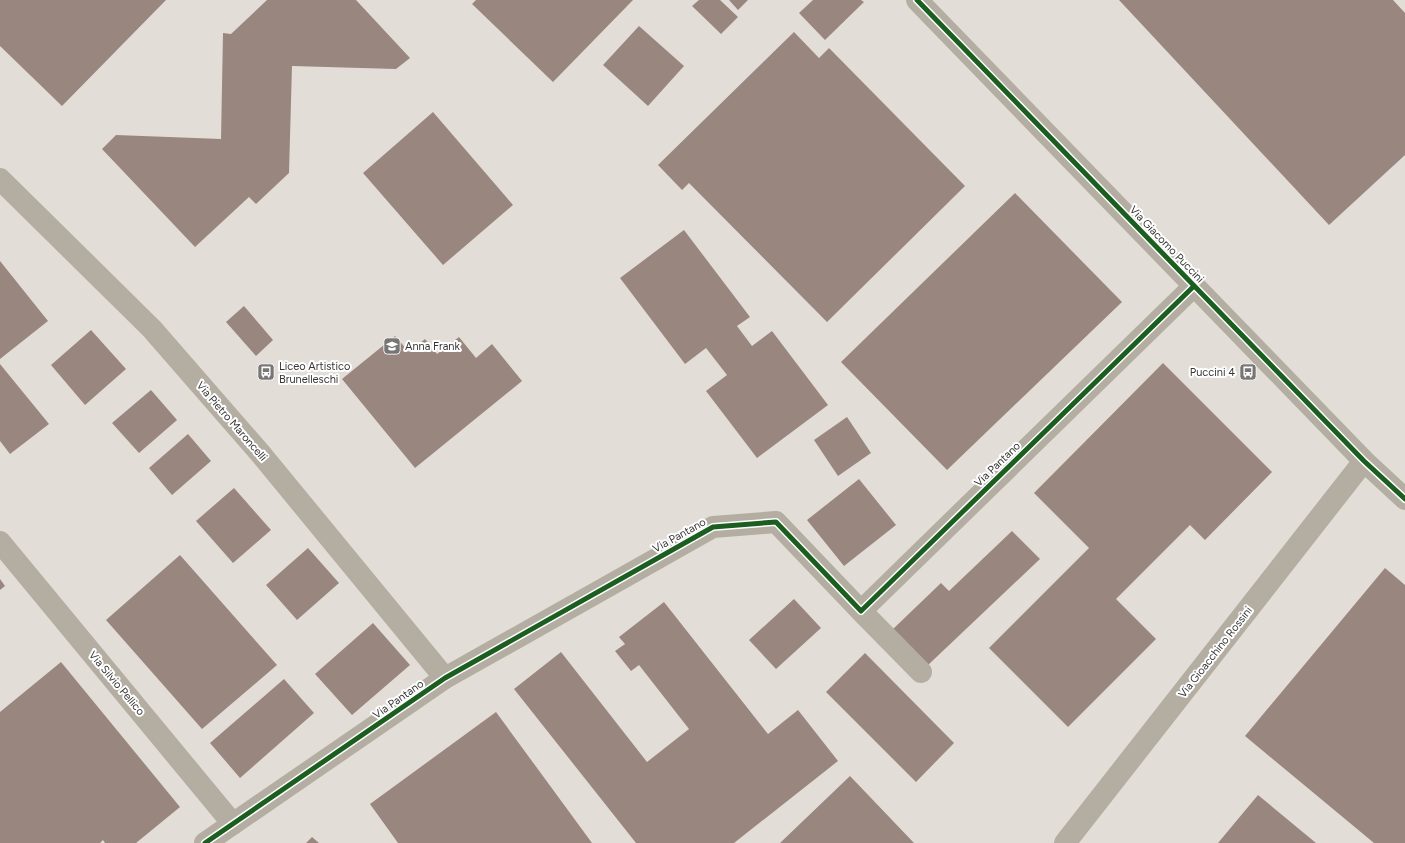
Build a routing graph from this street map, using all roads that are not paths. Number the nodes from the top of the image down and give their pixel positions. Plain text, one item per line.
1 (917, 0) edge
2 (0, 179) edge
3 (1194, 286) junction
4 (1364, 461) junction
5 (1405, 499) edge
6 (0, 542) edge
7 (861, 611) junction
8 (921, 672) dead end
9 (445, 678) junction
10 (233, 824) junction
11 (205, 843) edge
12 (1065, 843) edge

1 - 3 street, Via Giacomo Puccini
2 - 9 street, Via Pietro Maroncelli
3 - 4 street, Via Giacomo Puccini
3 - 7 street, Via Pantano
4 - 5 street, Via Giacomo Puccini
4 - 12 street, Via Gioacchino Rossini
6 - 10 street, Via Silvio Pellico
7 - 8 street
7 - 9 street, Via Pantano
9 - 10 street, Via Pantano
10 - 11 street, Via Pantano

